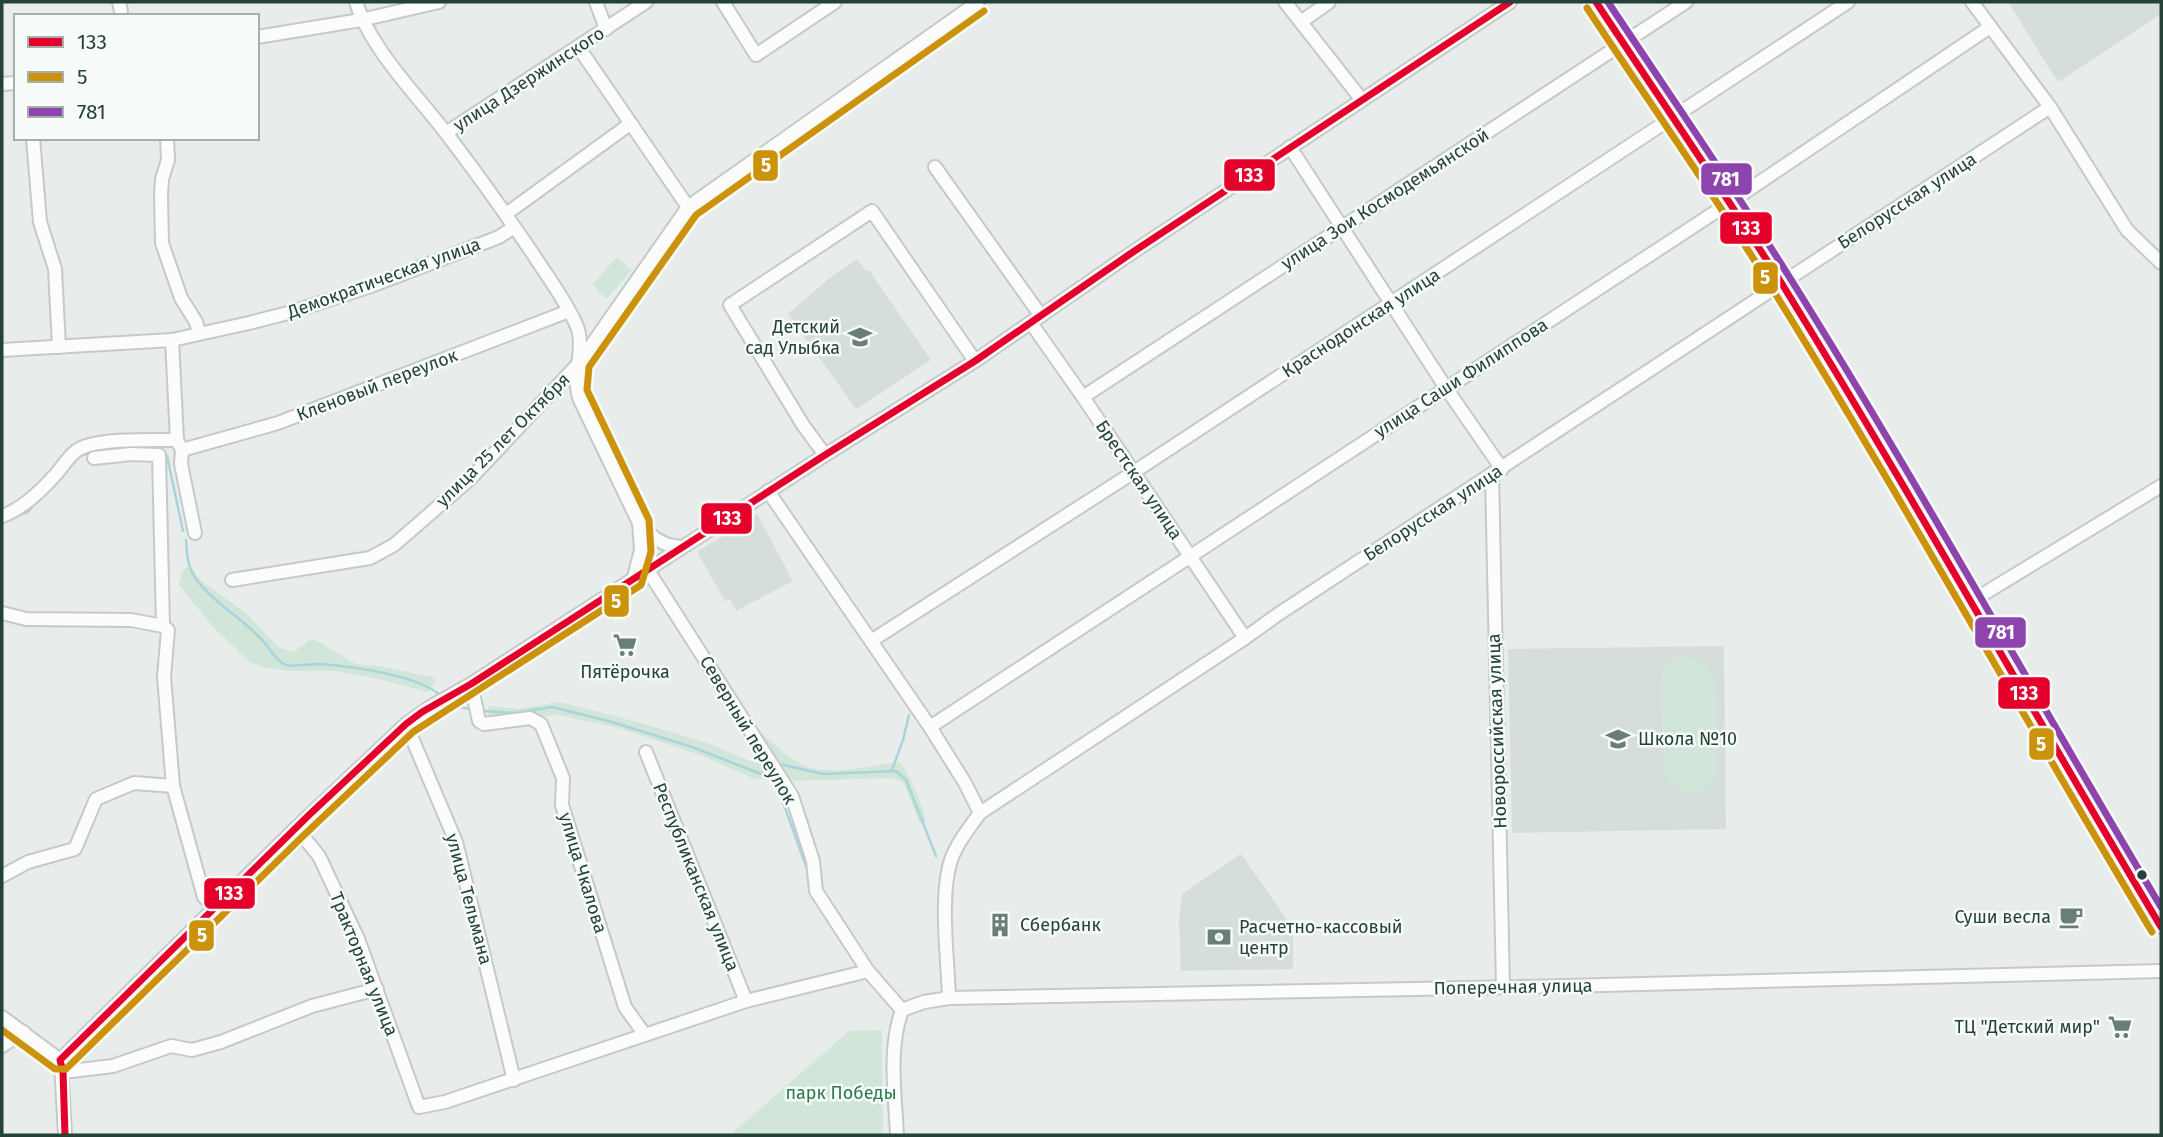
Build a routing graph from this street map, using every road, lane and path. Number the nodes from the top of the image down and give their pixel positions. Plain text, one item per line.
1 (356, 2) edge
2 (439, 2) edge
3 (597, 2) edge
4 (646, 2) edge
5 (723, 2) edge
6 (835, 2) edge
7 (978, 2) edge
8 (1285, 2) edge
9 (1329, 2) edge
10 (1510, 2) edge
11 (1596, 2) edge
12 (1686, 2) edge
13 (1848, 2) edge
14 (1972, 2) edge
15 (361, 20) junction
16 (1301, 22) junction
17 (1990, 27) junction
18 (607, 29) junction
19 (259, 37) edge
20 (1624, 43) junction
21 (579, 48) junction
22 (1362, 100) junction
23 (2050, 107) junction
24 (1673, 117) junction
25 (630, 124) junction
26 (446, 133) junction
27 (33, 140) edge
28 (167, 140) edge
29 (1290, 147) junction
30 (935, 167) dead end
31 (1729, 203) junction
32 (688, 207) junction
33 (506, 214) junction
34 (514, 227) junction
35 (1342, 227) junction
36 (2161, 263) edge
37 (1781, 283) junction
38 (1391, 303) junction
39 (569, 311) junction
40 (1036, 320) junction
41 (200, 333) junction
42 (172, 340) junction
43 (60, 347) junction
44 (2, 350) edge
45 (975, 361) junction
46 (579, 363) junction
47 (1446, 388) junction
48 (1083, 397) junction
49 (179, 445) junction
50 (825, 454) junction
51 (94, 458) dead end
52 (1134, 472) junction
53 (1497, 472) junction
54 (2161, 486) edge
55 (768, 491) junction
56 (2, 516) edge
57 (639, 523) junction
58 (195, 533) dead end
59 (680, 547) junction
60 (1190, 556) junction
61 (648, 569) junction
62 (634, 577) junction
63 (232, 580) dead end
64 (1972, 601) junction
65 (2, 614) edge
66 (163, 626) junction
67 (1245, 639) junction
68 (871, 641) junction
69 (471, 684) junction
70 (406, 724) junction
71 (930, 727) junction
72 (646, 752) dead end
73 (173, 786) junction
74 (980, 813) junction
75 (296, 828) junction
76 (2, 876) edge
77 (214, 907) junction
78 (2161, 927) edge
79 (868, 971) junction
80 (2161, 971) edge
81 (1503, 987) junction
82 (377, 989) junction
83 (949, 998) junction
84 (746, 1002) junction
85 (902, 1010) junction
86 (2, 1017) edge
87 (24, 1032) junction
88 (645, 1035) junction
89 (2, 1046) edge
90 (62, 1066) junction
91 (514, 1080) junction
92 (65, 1135) edge
93 (897, 1135) edge

1 - 15 street
2 - 15 street
3 - 18 street
4 - 18 street, улица Дзержинского
5 - 6 street
7 - 32 street, улица 25 лет Октября
8 - 16 street
9 - 16 street
10 - 22 street
11 - 20 street
12 - 20 street, улица Зои Космодемьянской
13 - 24 street, Краснодонская улица
14 - 17 street
15 - 19 street
15 - 26 street
16 - 22 street
17 - 23 street
17 - 31 street, улица Саши Филиппова
18 - 21 street, улица Дзержинского
20 - 24 street
20 - 35 street, улица Зои Космодемьянской
21 - 25 street
21 - 26 street, улица Дзержинского
22 - 29 street
23 - 36 street
23 - 37 street, Белорусская улица
24 - 31 street
24 - 38 street, Краснодонская улица
25 - 32 street
25 - 33 street
26 - 33 street
27 - 43 street
28 - 41 street
29 - 35 street
29 - 40 street
30 - 40 street, Брестская улица
31 - 37 street
31 - 47 street, улица Саши Филиппова
32 - 46 street, улица 25 лет Октября
33 - 34 street
34 - 39 street
34 - 41 street, Демократическая улица
35 - 38 street
35 - 48 street, улица Зои Космодемьянской
37 - 53 street, Белорусская улица
37 - 64 street
38 - 47 street
38 - 52 street, Краснодонская улица
39 - 46 street
39 - 49 street, Кленовый переулок
40 - 45 street
40 - 48 street, Брестская улица
41 - 42 street, Демократическая улица
42 - 43 street, Демократическая улица
42 - 49 street
43 - 44 street, Демократическая улица
45 - 50 street
45 - 50 street
46 - 57 street
46 - 63 street, улица 25 лет Октября
47 - 53 street
47 - 60 street, улица Саши Филиппова
48 - 52 street, Брестская улица
49 - 56 street, Кленовый переулок
49 - 58 street
50 - 55 street
51 - 66 street
52 - 60 street, Брестская улица
52 - 68 street, Краснодонская улица
53 - 67 street, Белорусская улица
53 - 81 street, Новороссийская улица
54 - 64 street
55 - 59 street
55 - 68 street
57 - 59 street
57 - 62 street
59 - 61 street
60 - 67 street, Брестская улица
60 - 71 street, улица Саши Филиппова
61 - 62 street
61 - 79 street, Северный переулок
62 - 69 street
64 - 78 street
65 - 66 street
66 - 73 street
67 - 74 street, Белорусская улица
68 - 71 street
69 - 70 street
69 - 88 street, улица Чкалова
70 - 75 street
70 - 91 street, улица Тельмана
71 - 74 street
72 - 84 street, Республиканская улица
73 - 76 street
73 - 77 street
74 - 83 street, Белорусская улица
75 - 77 street
75 - 82 street, Тракторная улица
77 - 90 street
79 - 84 street
79 - 85 street, Северный переулок
80 - 81 street, Поперечная улица
81 - 83 street, Поперечная улица
82 - 90 street
82 - 91 street, Тракторная улица
83 - 85 street, Поперечная улица
84 - 88 street
85 - 93 street
86 - 87 street
87 - 89 street
87 - 90 street
88 - 91 street
90 - 92 street

